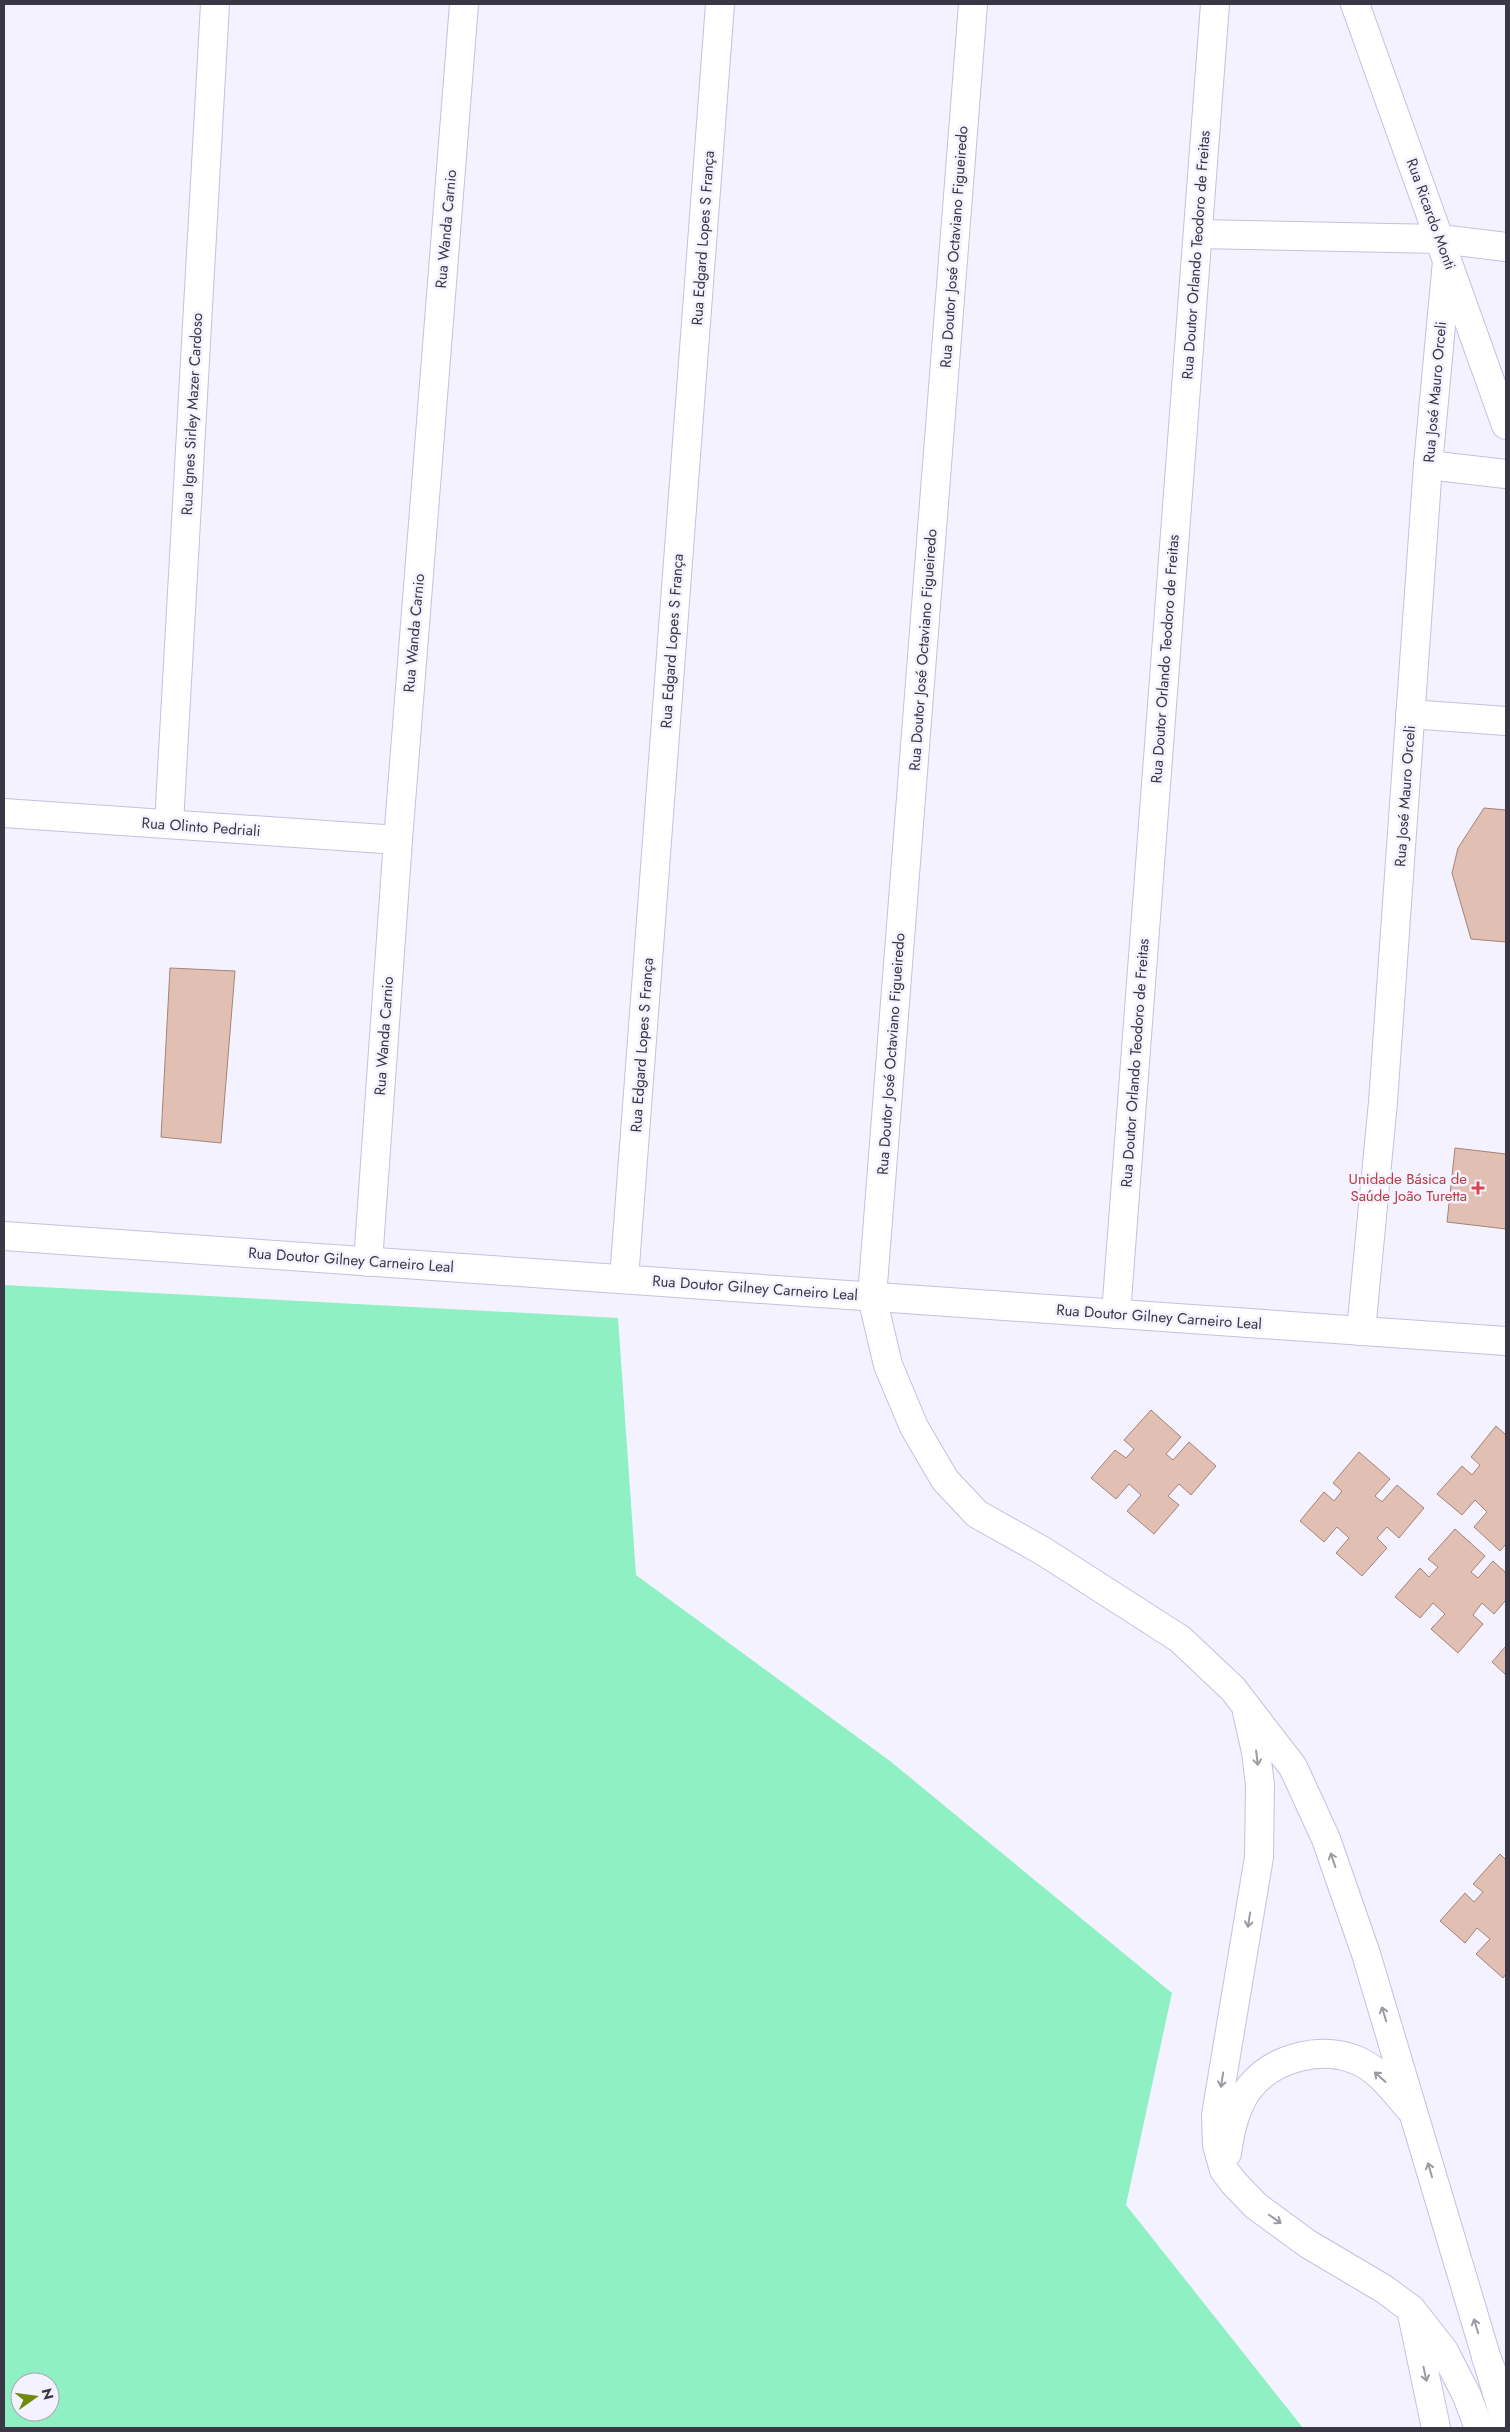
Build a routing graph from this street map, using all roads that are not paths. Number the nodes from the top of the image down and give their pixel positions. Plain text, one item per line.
1 (215, 4) edge
2 (464, 4) edge
3 (720, 4) edge
4 (973, 4) edge
5 (1215, 4) edge
6 (1355, 4) edge
7 (1198, 234) junction
8 (1506, 247) edge
9 (1444, 250) junction
10 (1506, 425) edge
11 (1428, 465) junction
12 (1506, 474) edge
13 (1410, 714) junction
14 (1506, 721) edge
15 (4, 813) edge
16 (169, 824) junction
17 (398, 840) junction
18 (4, 1236) edge
19 (368, 1262) junction
20 (624, 1279) junction
21 (872, 1297) junction
22 (1116, 1314) junction
23 (1361, 1330) junction
24 (1506, 1341) edge
25 (1247, 1710) junction
26 (1414, 2113) junction
27 (1224, 2170) junction
28 (1411, 2309) junction
29 (1486, 2357) junction
30 (1506, 2405) edge
31 (1506, 2423) edge
32 (1436, 2428) edge
33 (1479, 2428) edge

1 - 16 main road, Rua Ignes Sirley Mazer Cardoso
2 - 17 main road, Rua Wanda Carnio
3 - 20 main road, Rua Edgard Lopes S França
4 - 21 main road, Rua Doutor José Octaviano Figueiredo
5 - 7 main road, Rua Doutor Orlando Teodoro de Freitas
6 - 9 main road, Rua Ricardo Monti
7 - 9 main road
7 - 22 main road, Rua Doutor Orlando Teodoro de Freitas
8 - 9 main road
9 - 10 main road, Rua Ricardo Monti
9 - 11 main road, Rua José Mauro Orceli
11 - 12 main road
11 - 13 main road, Rua José Mauro Orceli
13 - 14 main road
13 - 23 main road, Rua José Mauro Orceli
15 - 16 main road, Rua Olinto Pedriali
16 - 17 main road, Rua Olinto Pedriali
17 - 19 main road, Rua Wanda Carnio
18 - 19 main road, Rua Doutor Gilney Carneiro Leal
19 - 20 main road, Rua Doutor Gilney Carneiro Leal
20 - 21 main road, Rua Doutor Gilney Carneiro Leal
21 - 22 main road, Rua Doutor Gilney Carneiro Leal
21 - 25 main road, Rua Doutor José Octaviano Figueiredo
22 - 23 main road, Rua Doutor Gilney Carneiro Leal
23 - 24 main road, Rua Doutor Gilney Carneiro Leal
26 -> 25 main road, Rua Doutor José Octaviano Figueiredo
25 -> 27 main road
26 -> 27 main road
29 -> 26 main road, Rua Doutor José Octaviano Figueiredo
27 -> 28 main road
28 -> 32 main road
28 - 33 main road
29 - 30 main road
29 - 31 main road

